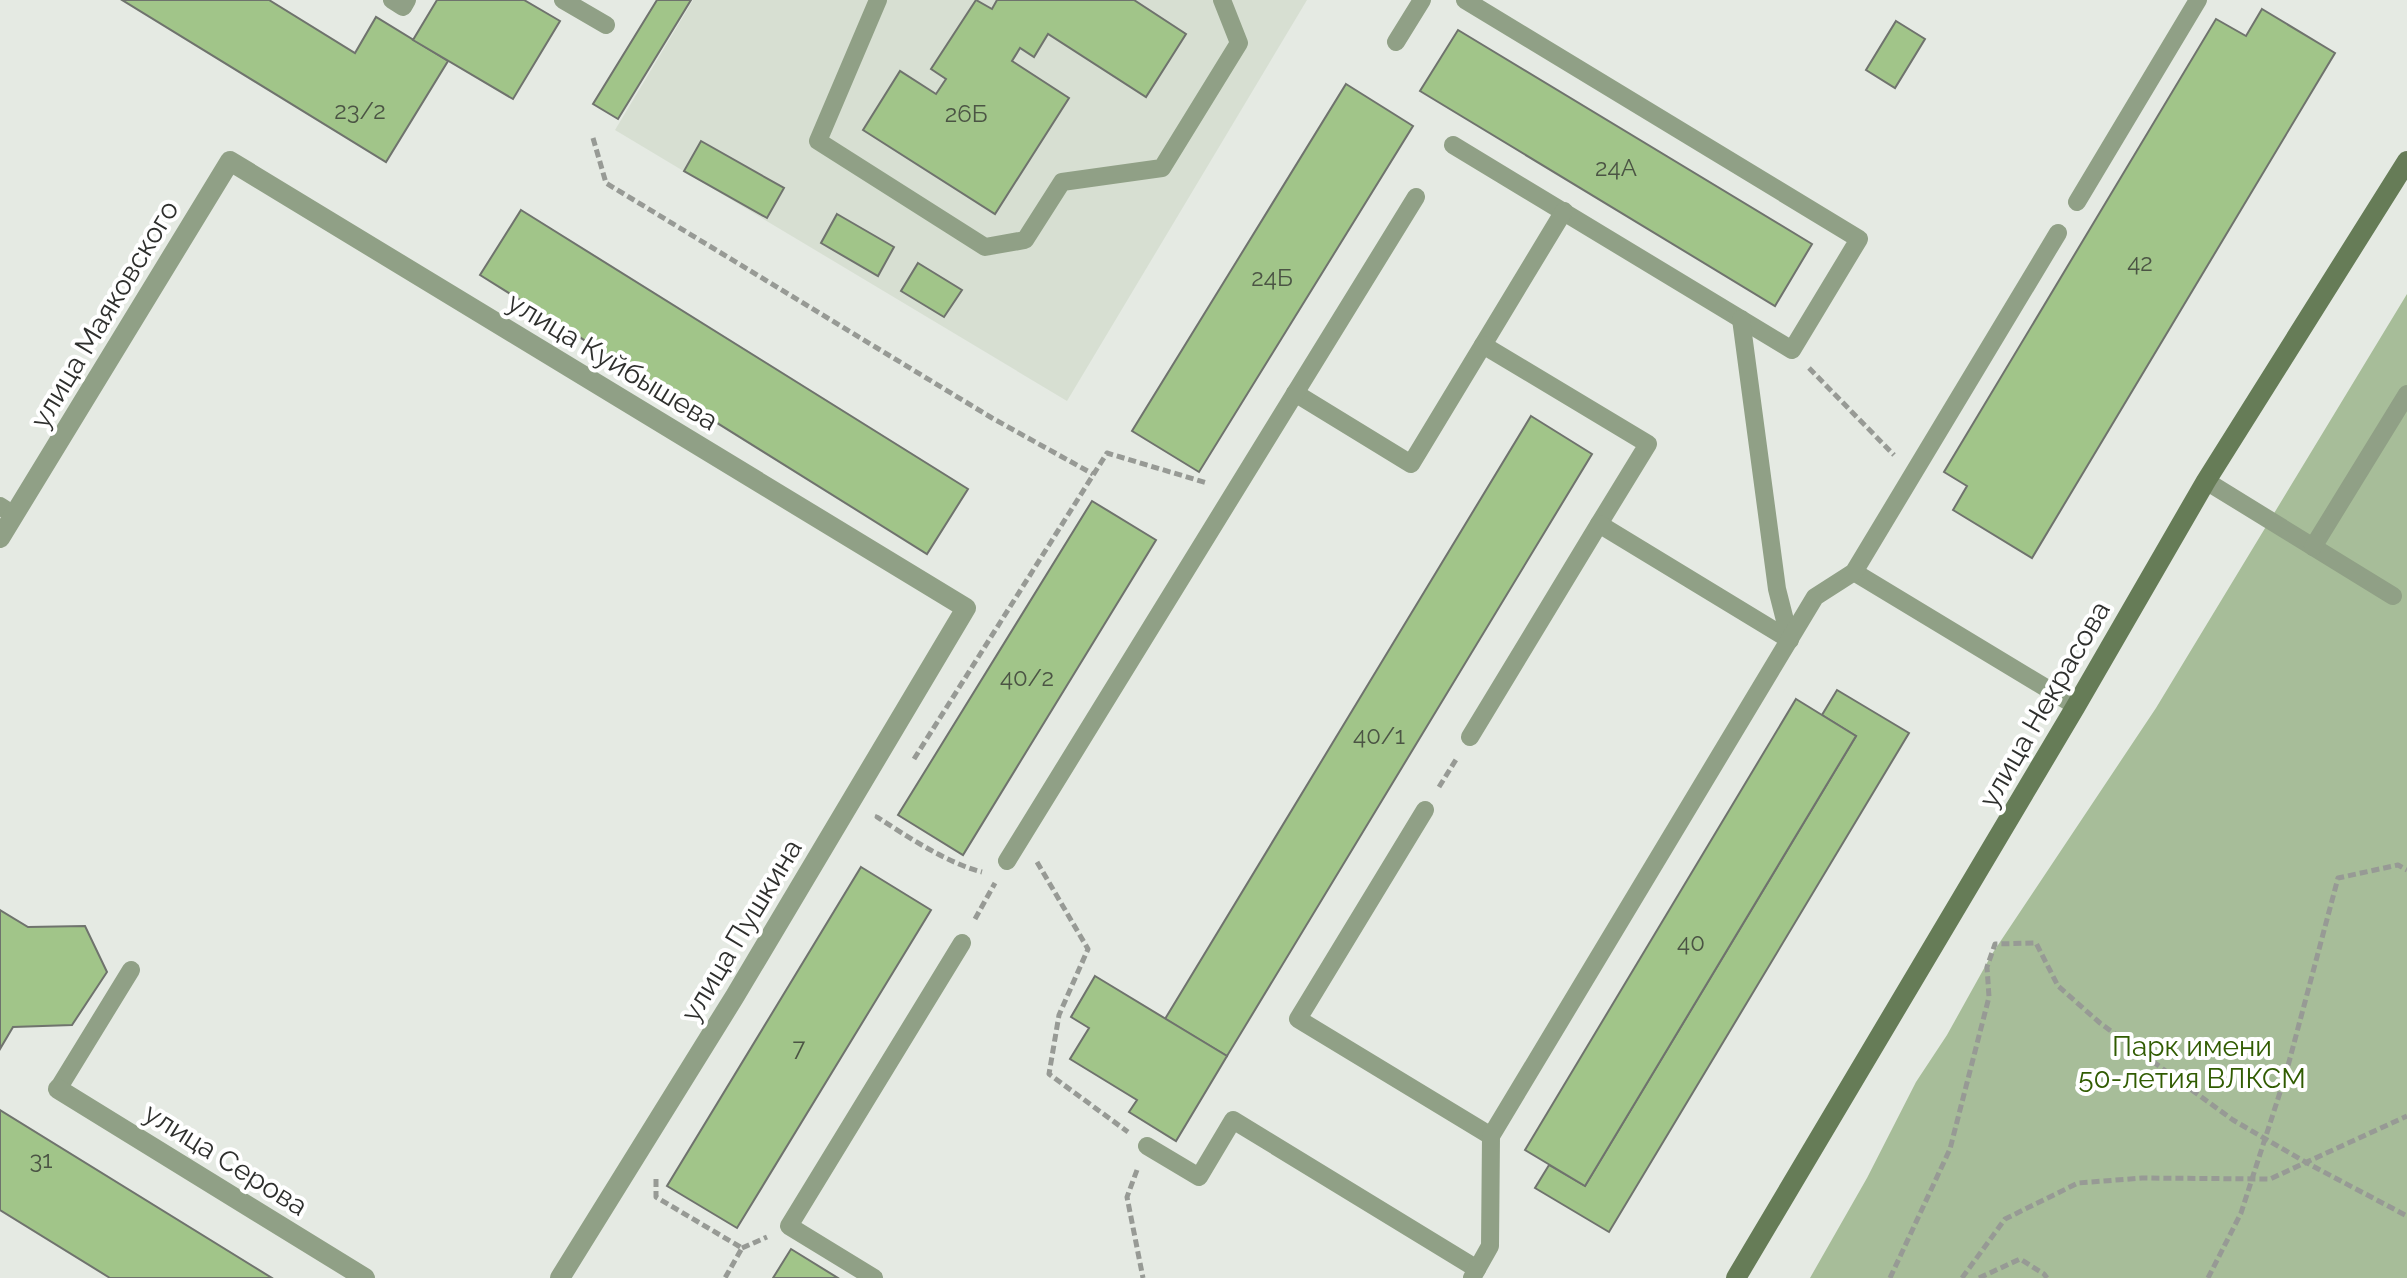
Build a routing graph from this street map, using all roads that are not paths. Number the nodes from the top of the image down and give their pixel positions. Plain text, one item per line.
1 (392, 0) edge
2 (407, 0) edge
3 (563, 0) edge
4 (878, 0) edge
5 (1222, 0) edge
6 (1422, 0) edge
7 (1465, 0) edge
8 (2198, 0) edge
9 (606, 25) dead end
10 (1396, 42) dead end
11 (1453, 145) dead end
12 (230, 161) joint
13 (2407, 161) edge
14 (1416, 197) dead end
15 (2077, 202) dead end
16 (1564, 211) junction
17 (2058, 233) dead end
18 (1741, 319) junction
19 (1483, 345) junction
20 (1295, 393) junction
21 (2407, 394) edge
22 (2206, 481) junction
23 (7, 511) edge
24 (1599, 524) junction
25 (0, 538) edge
26 (2313, 547) junction
27 (1854, 572) junction
28 (2393, 596) dead end
29 (966, 608) joint
30 (1790, 640) junction
31 (2076, 706) junction
32 (1470, 737) road end
33 (1425, 810) road end
34 (1003, 868) road end
35 (962, 943) road end
36 (131, 970) dead end
37 (58, 1089) joint
38 (1491, 1136) junction
39 (1147, 1146) road end
40 (1474, 1274) edge
41 (357, 1276) edge
42 (560, 1278) edge
43 (874, 1278) edge
44 (1736, 1278) edge

1 - 2 lane
3 - 9 lane
4 - 5 lane
6 - 10 lane
7 - 18 lane
8 - 15 lane
11 - 16 lane
12 - 23 street, улица Маяковского
12 - 29 street, улица Куйбышева
13 - 22 street, улица Некрасова
14 - 20 lane
16 - 18 lane
16 - 19 lane
17 - 27 lane
18 - 30 lane
19 - 20 lane
19 - 24 lane
20 - 34 lane
21 - 26 lane
22 - 26 lane
22 - 31 street, улица Некрасова
23 - 25 street, улица Маяковского
24 - 30 lane
24 - 32 lane
26 - 28 lane
27 - 30 lane
27 - 31 lane
29 - 42 street, улица Пушкина
30 - 38 lane
31 - 44 street, улица Некрасова
33 - 38 lane
35 - 43 lane
36 - 37 lane
37 - 41 street, улица Серова
38 - 40 lane
39 - 40 lane

